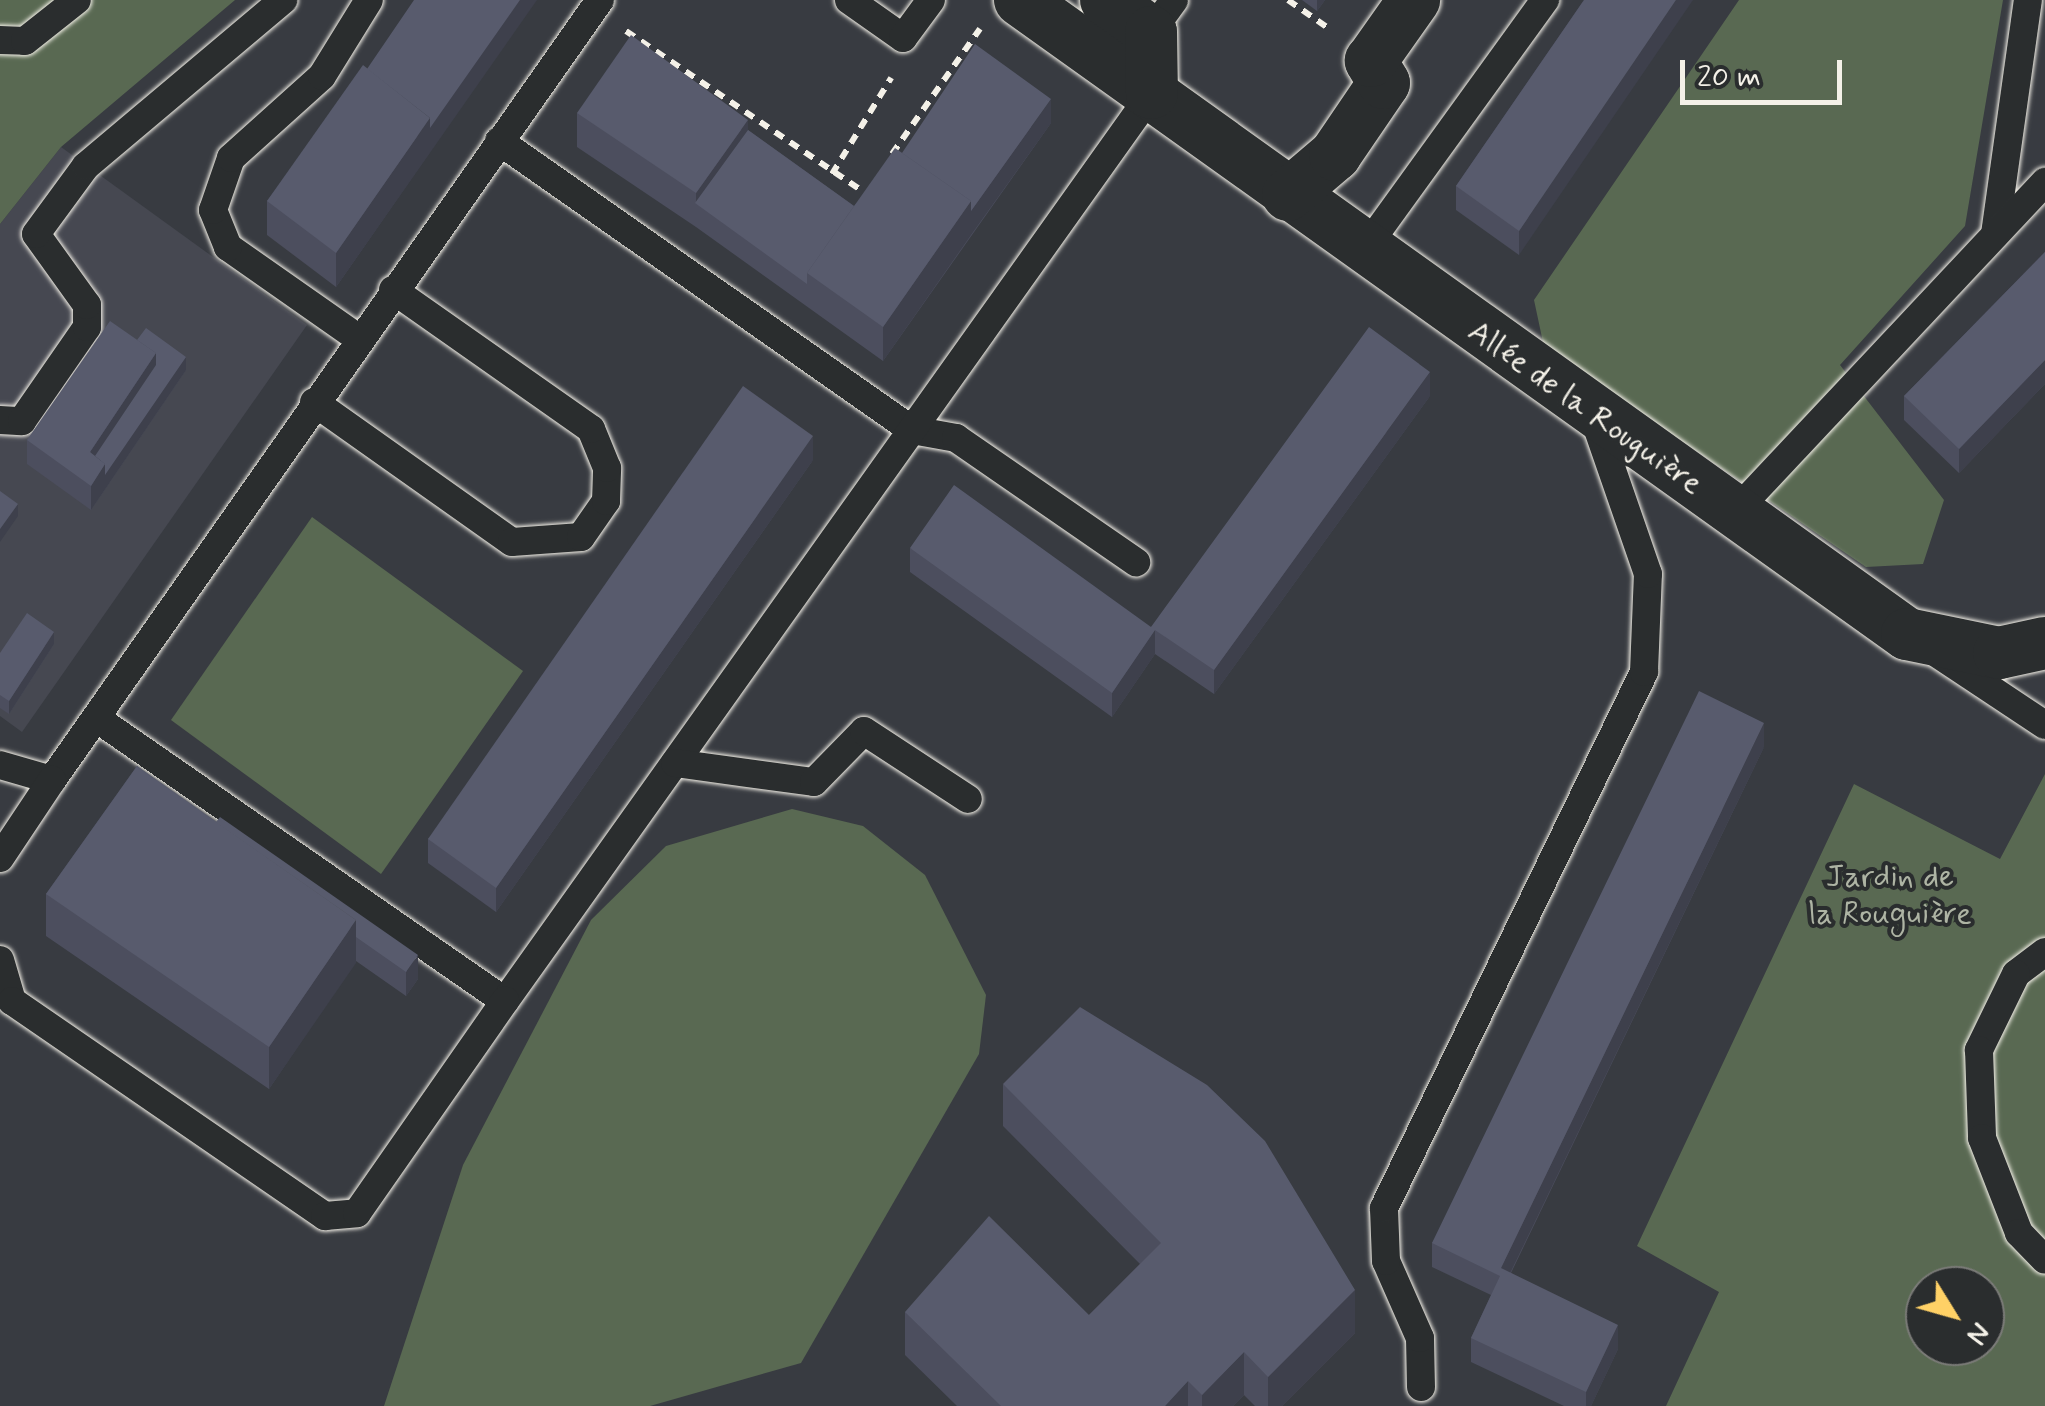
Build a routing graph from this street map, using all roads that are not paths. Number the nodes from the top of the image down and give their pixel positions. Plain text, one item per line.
1 (78, 0) edge
2 (283, 0) edge
3 (370, 0) edge
4 (600, 0) edge
5 (849, 0) edge
6 (931, 0) edge
7 (1106, 0) edge
8 (1414, 0) edge
9 (1545, 0) edge
10 (2028, 0) edge
11 (1004, 8) edge
12 (1162, 16) edge
13 (0, 40) edge
14 (1152, 93) junction
15 (499, 141) junction
16 (2045, 182) edge
17 (1288, 195) junction
18 (1995, 234) junction
19 (1364, 250) junction
20 (393, 290) junction
21 (358, 338) junction
22 (314, 402) junction
23 (1594, 418) junction
24 (0, 420) edge
25 (912, 430) junction
26 (1735, 512) junction
27 (1136, 562) dead end
28 (1907, 634) junction
29 (2045, 643) edge
30 (96, 718) junction
31 (2045, 725) edge
32 (675, 764) junction
33 (0, 765) edge
34 (52, 780) junction
35 (968, 798) dead end
36 (0, 858) edge
37 (2045, 952) edge
38 (0, 960) edge
39 (505, 1001) junction
40 (2045, 1260) edge
41 (1421, 1387) dead end

1 - 13 lane
2 - 24 lane
3 - 21 lane
4 - 15 lane
5 - 6 lane
7 - 12 street
8 - 17 street
9 - 19 lane
10 - 18 lane
11 - 14 street
12 - 14 street
14 - 17 street, Allée de la Rouguière
14 - 25 lane
15 - 20 lane
15 - 25 lane
16 - 18 lane
17 - 19 street, Allée de la Rouguière
18 - 26 lane
19 - 23 street, Allée de la Rouguière
20 - 21 lane
20 - 22 lane
21 - 22 lane
22 - 30 lane
23 - 26 street, Allée de la Rouguière
23 - 41 lane
25 - 27 lane
25 - 32 lane
26 - 28 street, Allée de la Rouguière
28 - 29 street, Allée de la Rouguière
28 - 31 lane
30 - 34 lane
30 - 39 lane
32 - 35 lane
32 - 39 lane
33 - 34 lane
34 - 36 lane
37 - 40 lane
38 - 39 lane

